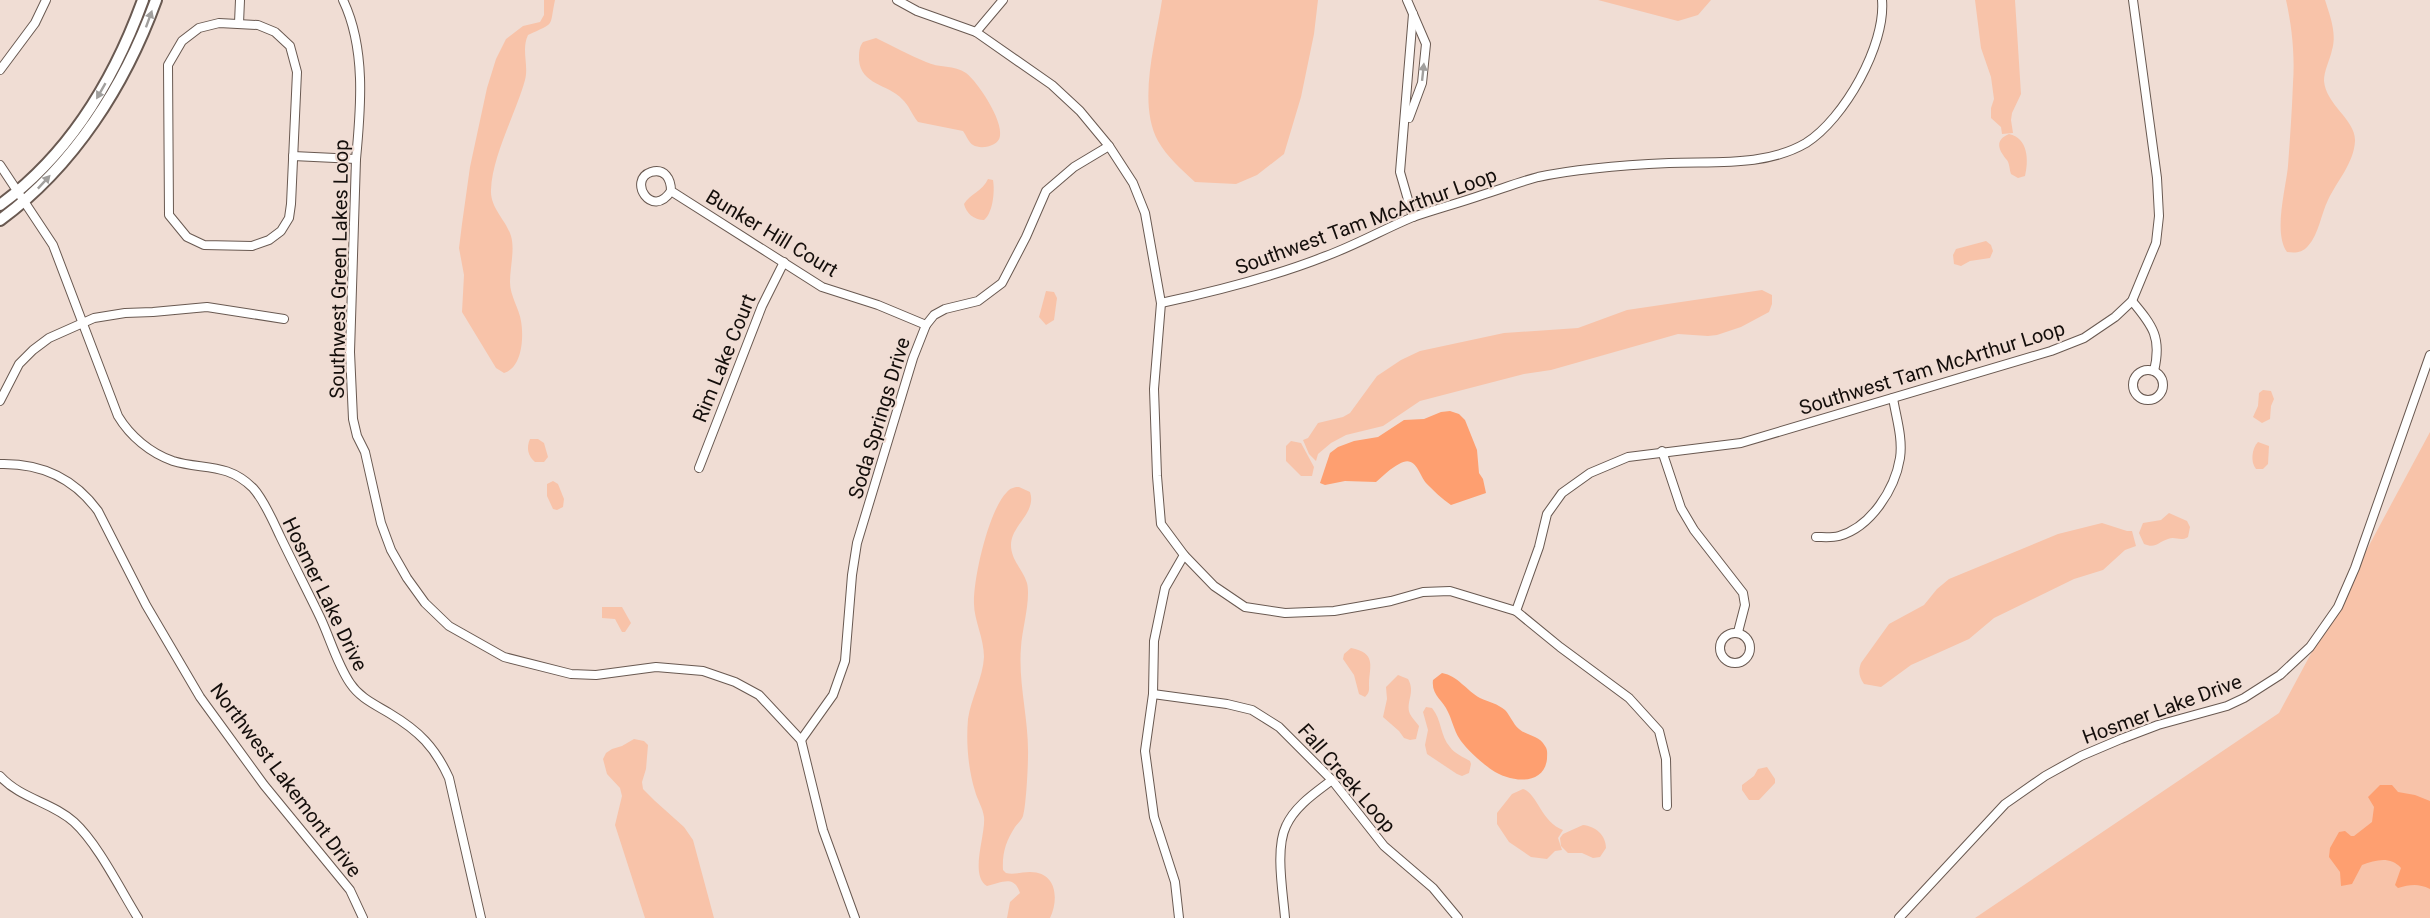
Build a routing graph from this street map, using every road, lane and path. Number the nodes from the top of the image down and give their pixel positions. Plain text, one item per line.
1 (46, 0) edge
2 (143, 0) edge
3 (156, 0) edge
4 (240, 0) edge
5 (343, 0) edge
6 (897, 0) edge
7 (1003, 0) edge
8 (1407, 0) edge
9 (1882, 0) edge
10 (2133, 0) edge
11 (1413, 14) junction
12 (239, 23) junction
13 (976, 32) junction
14 (0, 70) edge
15 (1405, 127) junction
16 (1109, 146) junction
17 (293, 156) junction
18 (356, 159) junction
19 (0, 165) edge
20 (19, 191) junction
21 (671, 191) junction
22 (25, 202) junction
23 (0, 205) edge
24 (1413, 217) junction
25 (0, 220) edge
26 (784, 262) junction
27 (2132, 301) junction
28 (1161, 303) junction
29 (284, 319) dead end
30 (82, 323) junction
31 (926, 325) junction
32 (2430, 355) edge
33 (2154, 371) dead end
34 (1893, 398) junction
35 (0, 401) edge
36 (1662, 451) junction
37 (0, 464) edge
38 (699, 468) dead end
39 (1816, 537) dead end
40 (1184, 555) junction
41 (1516, 611) junction
42 (1738, 632) junction
43 (1153, 694) junction
44 (801, 740) junction
45 (0, 776) edge
46 (1332, 780) junction
47 (1667, 806) dead end
48 (360, 916) edge
49 (138, 918) edge
50 (482, 918) edge
51 (855, 918) edge
52 (1179, 918) edge
53 (1285, 918) edge
54 (1458, 918) edge
55 (1899, 918) edge

1 - 14 street
2 -> 20 main road
22 -> 3 main road
4 - 12 street
5 - 18 street, Southwest Green Lakes Loop
6 - 13 street
7 - 13 street
8 - 11 street
9 - 24 street, Southwest Tam McArthur Loop
10 - 27 street, Southwest Tam McArthur Loop
11 - 15 street
15 -> 11 street
12 - 17 street
12 - 17 street
13 - 16 street
15 - 24 street
16 - 28 street
16 - 31 street, Soda Springs Drive
17 - 18 street
18 - 44 street, Southwest Green Lakes Loop
19 - 20 street, Hosmer Lake Drive
20 - 22 street, Hosmer Lake Drive
20 - 23 main road
21 - 21 street, Bunker Hill Court
21 - 26 street, Bunker Hill Court
22 - 25 main road
22 - 30 street, Hosmer Lake Drive
24 - 28 street, Southwest Tam McArthur Loop
26 - 31 street, Bunker Hill Court
26 - 38 street, Rim Lake Court
27 - 33 street
27 - 34 street, Southwest Tam McArthur Loop
28 - 40 street
29 - 30 street
30 - 35 street
30 - 50 street, Hosmer Lake Drive
31 - 44 street, Soda Springs Drive
32 - 55 street, Hosmer Lake Drive
34 - 36 street, Southwest Tam McArthur Loop
34 - 39 street
36 - 41 street, Southwest Tam McArthur Loop
36 - 42 street
37 - 48 street, Northwest Lakemont Drive
40 - 41 street
40 - 43 street
41 - 47 street
42 - 42 street
43 - 46 street, Fall Creek Loop
43 - 52 street
44 - 51 street, Southwest Green Lakes Loop
45 - 49 street
46 - 53 street
46 - 54 street, Fall Creek Loop

